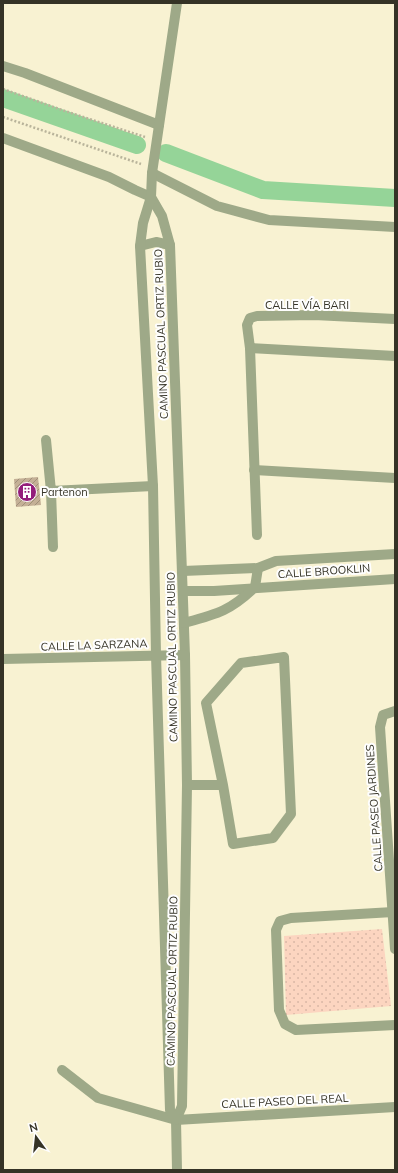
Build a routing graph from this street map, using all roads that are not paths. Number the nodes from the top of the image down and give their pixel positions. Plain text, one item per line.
1 (178, 3) edge
2 (3, 66) edge
3 (159, 125) junction
4 (3, 138) edge
5 (152, 170) junction
6 (151, 196) junction
7 (395, 228) edge
8 (170, 245) junction
9 (140, 246) junction
10 (395, 319) edge
11 (250, 348) junction
12 (395, 356) edge
13 (46, 440) dead end
14 (254, 470) junction
15 (395, 478) edge
16 (153, 486) junction
17 (51, 490) junction
18 (256, 535) dead end
19 (53, 547) dead end
20 (395, 554) edge
21 (258, 568) junction
22 (183, 572) junction
23 (395, 579) edge
24 (256, 588) junction
25 (183, 591) junction
26 (184, 623) junction
27 (156, 655) junction
28 (186, 655) junction
29 (3, 660) edge
30 (395, 710) edge
31 (186, 785) junction
32 (223, 785) junction
33 (393, 912) junction
34 (395, 949) edge
35 (395, 1025) edge
36 (62, 1070) dead end
37 (395, 1107) edge
38 (176, 1120) junction
39 (177, 1170) edge

1 - 3 street, CAMINO PASCUAL ORTIZ RUBIO
2 - 3 street
3 - 5 street, CAMINO PASCUAL ORTIZ RUBIO
4 - 6 street
5 - 6 street, CAMINO PASCUAL ORTIZ RUBIO
5 - 7 street
6 - 8 street, CAMINO PASCUAL ORTIZ RUBIO
6 - 9 street, CAMINO PASCUAL ORTIZ RUBIO
8 - 9 street
8 - 22 street, CAMINO PASCUAL ORTIZ RUBIO
9 - 16 street, CAMINO PASCUAL ORTIZ RUBIO
10 - 11 street, CALLE VÍA BARI
11 - 12 street
11 - 14 street, CALLE VÍA BARI
13 - 17 street
14 - 15 street
14 - 18 street, CALLE VÍA BARI
16 - 17 street
16 - 27 street, CAMINO PASCUAL ORTIZ RUBIO
17 - 19 street
20 - 21 street, CALLE BROOKLIN
21 - 22 street, CALLE BROOKLIN
21 - 24 street
22 - 25 street, CAMINO PASCUAL ORTIZ RUBIO
23 - 24 street, CALLE BROOKLIN
24 - 25 street, CALLE BROOKLIN
24 - 26 street
25 - 26 street, CAMINO PASCUAL ORTIZ RUBIO
26 - 28 street, CAMINO PASCUAL ORTIZ RUBIO
27 - 28 street, CALLE LA SARZANA
27 - 29 street, CALLE LA SARZANA
27 - 38 street, CAMINO PASCUAL ORTIZ RUBIO
28 - 31 street, CAMINO PASCUAL ORTIZ RUBIO
30 - 33 street, CALLE PASEO JARDINES
31 - 32 street
31 - 38 street, CAMINO PASCUAL ORTIZ RUBIO
32 - 32 street
33 - 34 street, CALLE PASEO JARDINES
33 - 35 street
36 - 38 street, CALLE PASEO DEL REAL
37 - 38 street, CALLE PASEO DEL REAL
38 - 39 street, CAMINO PASCUAL ORTIZ RUBIO

